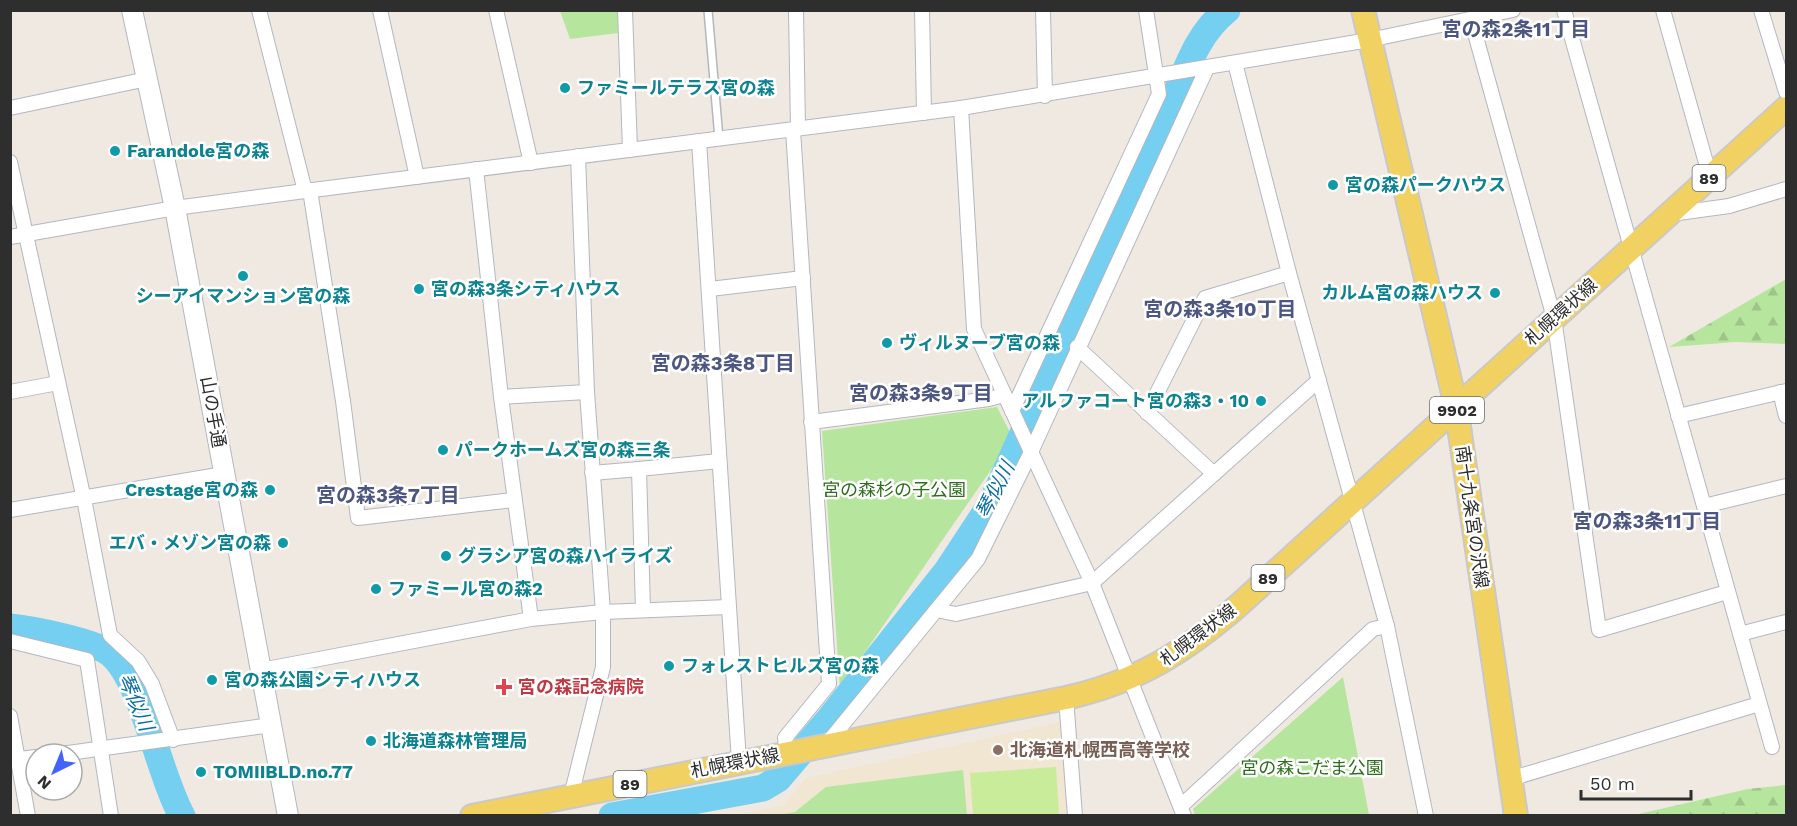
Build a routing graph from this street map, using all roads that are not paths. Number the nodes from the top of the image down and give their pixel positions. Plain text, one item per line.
1 (132, 10) edge
2 (259, 10) edge
3 (380, 10) edge
4 (496, 10) edge
5 (625, 10) edge
6 (708, 10) edge
7 (796, 10) edge
8 (922, 10) edge
9 (1043, 10) edge
10 (1146, 10) edge
11 (1363, 10) edge
12 (1513, 10) edge
13 (1564, 10) edge
14 (1663, 10) edge
15 (1761, 10) edge
16 (1471, 19) junction
17 (1369, 40) junction
18 (1235, 63) junction
19 (1201, 69) junction
20 (1165, 75) junction
21 (147, 79) junction
22 (1786, 92) edge
23 (1046, 96) junction
24 (10, 108) edge
25 (961, 108) junction
26 (1786, 108) edge
27 (924, 113) junction
28 (795, 129) junction
29 (719, 139) junction
30 (699, 141) junction
31 (630, 150) junction
32 (578, 156) junction
33 (10, 162) edge
34 (531, 163) junction
35 (477, 169) junction
36 (417, 177) junction
37 (1710, 177) junction
38 (1786, 189) edge
39 (307, 190) junction
40 (175, 208) junction
41 (1668, 215) junction
42 (27, 236) junction
43 (10, 237) edge
44 (1632, 248) junction
45 (1289, 273) junction
46 (803, 278) junction
47 (710, 289) junction
48 (1554, 318) junction
49 (1077, 347) junction
50 (1319, 380) junction
51 (58, 383) junction
52 (1783, 391) edge
53 (10, 392) edge
54 (587, 392) junction
55 (1004, 394) junction
56 (501, 397) junction
57 (1456, 406) junction
58 (1147, 413) junction
59 (1014, 416) junction
60 (1678, 416) junction
61 (1786, 416) edge
62 (811, 422) junction
63 (1029, 447) junction
64 (719, 461) junction
65 (639, 469) junction
66 (592, 473) junction
67 (224, 474) junction
68 (1214, 474) junction
69 (1786, 486) edge
70 (84, 496) junction
71 (513, 500) junction
72 (1353, 500) junction
73 (1704, 506) junction
74 (10, 510) edge
75 (1092, 583) junction
76 (1727, 592) junction
77 (728, 607) junction
78 (643, 610) junction
79 (936, 610) junction
80 (603, 612) junction
81 (531, 619) junction
82 (1786, 622) edge
83 (1387, 626) junction
84 (1740, 633) junction
85 (10, 641) edge
86 (261, 670) junction
87 (1131, 678) junction
88 (1066, 699) junction
89 (1759, 704) junction
90 (10, 716) edge
91 (271, 725) junction
92 (169, 740) junction
93 (822, 746) junction
94 (1772, 747) dead end
95 (102, 749) junction
96 (84, 751) edge
97 (788, 753) junction
98 (14, 759) edge
99 (739, 762) junction
100 (1510, 779) junction
101 (571, 796) junction
102 (1183, 811) edge
103 (28, 816) edge
104 (111, 816) edge
105 (288, 816) edge
106 (472, 816) edge
107 (1075, 816) edge
108 (1426, 816) edge
109 (1516, 816) edge

1 - 21 main road, 山の手通
2 - 39 street
3 - 36 street
4 - 34 street
5 - 31 street
6 - 29 lane
7 - 28 street
8 - 27 street
9 - 23 street
10 - 20 street
11 - 17 main road, 南十九条宮の沢線 / 9902
12 - 16 street
13 - 44 street
14 - 37 street
15 - 22 street
16 - 17 street
16 - 48 street
17 - 18 street
17 - 57 main road, 南十九条宮の沢線 / 9902
18 - 19 street
18 - 45 street
19 - 20 street
19 - 49 street
20 - 23 street
20 - 59 street
21 - 24 street
21 - 40 main road, 山の手通
23 - 25 street
25 - 27 street
25 - 55 street
26 - 37 main road, 札幌環状線 / 89
27 - 28 street
28 - 29 street
28 - 46 street
29 - 30 street
30 - 31 street
30 - 47 street
31 - 32 street
32 - 34 street
32 - 54 street
33 - 42 street
34 - 35 street
35 - 36 street
35 - 56 street
36 - 39 street
37 - 41 main road, 札幌環状線 / 89
38 - 41 street
39 - 40 street
39 - 71 street
40 - 42 street
40 - 67 main road, 山の手通
41 - 44 main road, 札幌環状線 / 89
42 - 43 street
42 - 51 street
44 - 48 main road, 札幌環状線 / 89
44 - 60 street
45 - 50 street
45 - 58 street
46 - 47 street
46 - 62 street
47 - 64 street
48 - 57 main road, 札幌環状線 / 89
48 - 76 street
49 - 58 street
49 - 63 street
50 - 68 street
50 - 72 street
51 - 53 street
51 - 70 street
52 - 60 street
52 - 61 street
54 - 56 street
54 - 66 street
55 - 59 street
55 - 62 street
56 - 71 street
57 - 72 main road, 札幌環状線 / 89
57 - 100 main road, 南十九条宮の沢線 / 9902
58 - 68 street
59 - 63 street
60 - 73 street
62 - 97 street
63 - 75 street
63 - 79 street
64 - 65 street
64 - 77 street
65 - 66 street
65 - 78 street
66 - 80 street
67 - 70 street
67 - 86 main road, 山の手通
68 - 75 street
69 - 73 street
70 - 74 street
70 - 92 street
71 - 81 street
72 - 83 street
72 - 87 main road, 札幌環状線 / 89
73 - 76 street
75 - 79 street
75 - 87 street
76 - 84 street
77 - 78 street
77 - 99 street
78 - 80 street
79 - 93 street
80 - 81 street
80 - 101 street
81 - 86 street
82 - 84 street
83 - 102 street
83 - 108 street
84 - 89 street
85 - 95 street
86 - 91 main road, 山の手通
87 - 88 main road, 札幌環状線 / 89
87 - 102 street
88 - 93 main road, 札幌環状線 / 89
88 - 107 street
89 - 94 street
89 - 100 street
90 - 98 street
91 - 92 street
91 - 105 main road, 山の手通
92 - 95 street
93 - 97 main road, 札幌環状線 / 89
95 - 96 street
95 - 104 street
97 - 99 main road, 札幌環状線 / 89
98 - 103 street
99 - 101 main road, 札幌環状線 / 89
100 - 109 main road, 南十九条宮の沢線 / 9902
101 - 106 main road, 札幌環状線 / 89

